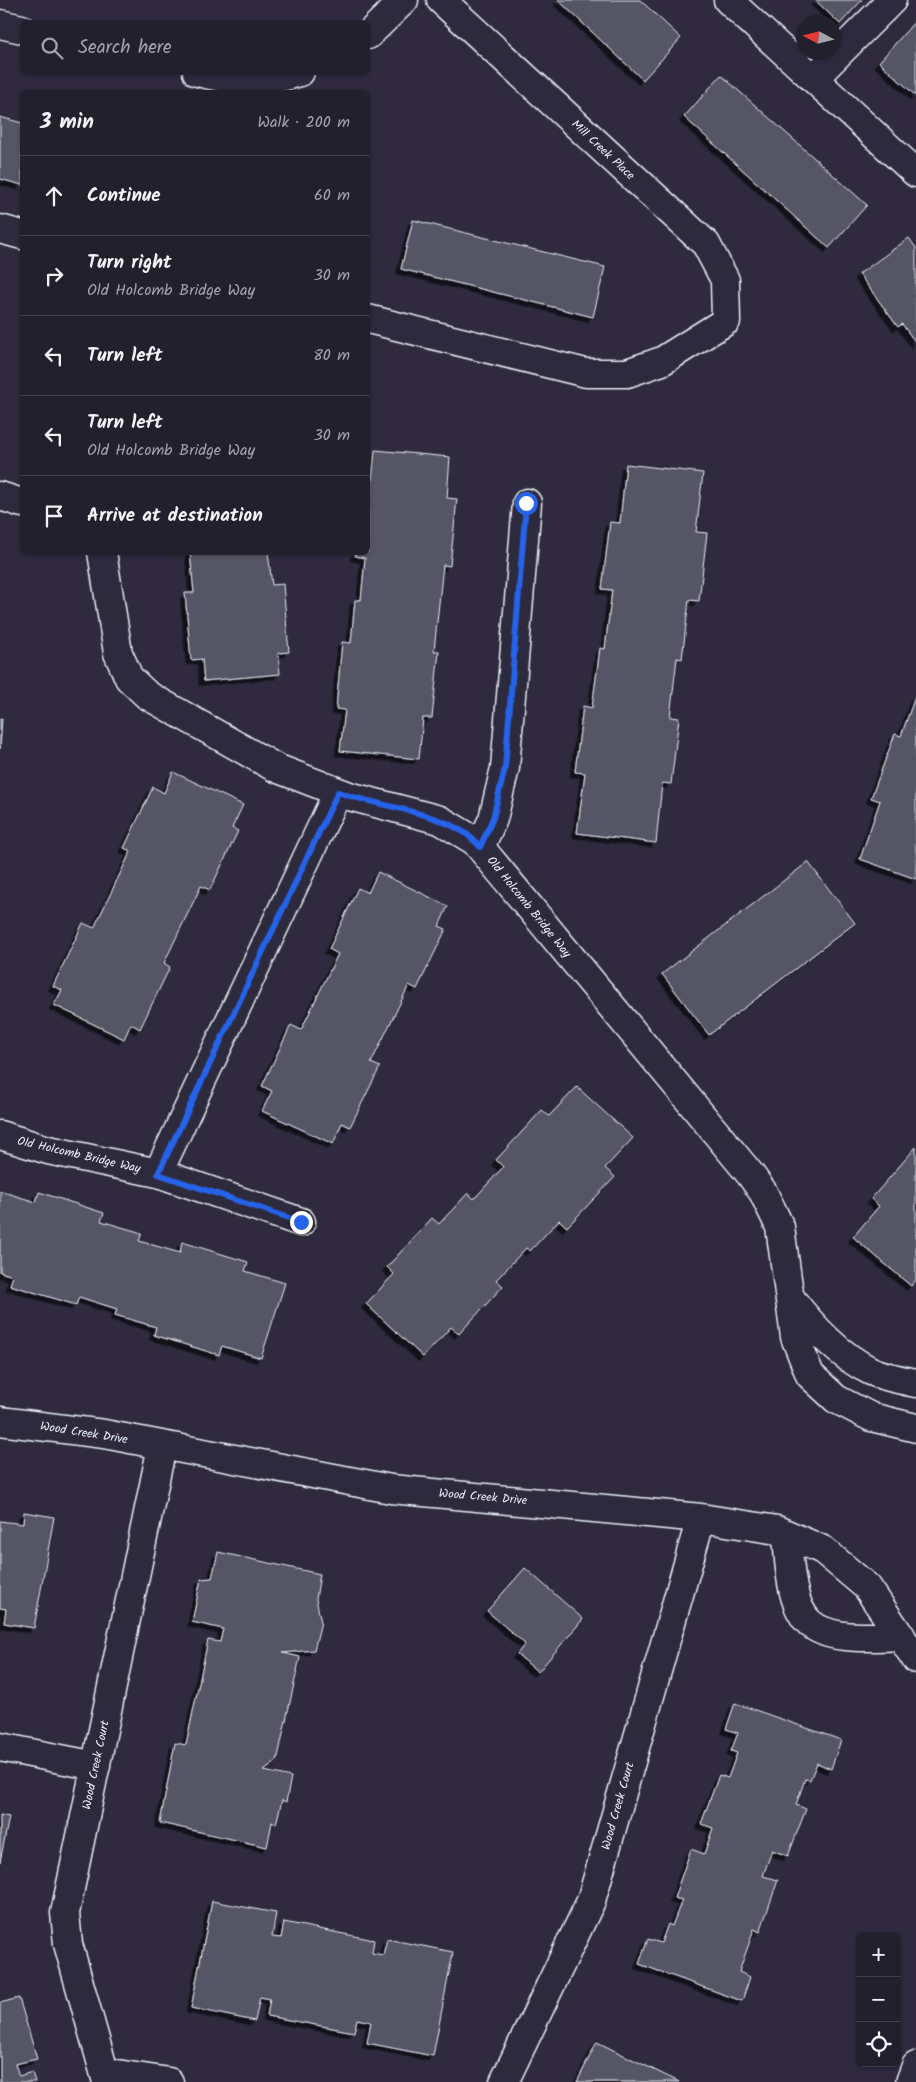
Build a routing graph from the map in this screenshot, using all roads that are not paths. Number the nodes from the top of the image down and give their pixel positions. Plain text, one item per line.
1 (404, 0) edge
2 (441, 0) edge
3 (728, 0) edge
4 (892, 0) edge
5 (0, 24) edge
6 (20, 29) edge
7 (370, 33) edge
8 (209, 75) edge
9 (292, 75) edge
10 (814, 78) junction
11 (916, 173) edge
12 (0, 229) edge
13 (20, 234) edge
14 (370, 319) edge
15 (0, 496) edge
16 (20, 502) edge
17 (526, 503) dead end
18 (102, 555) edge
19 (338, 792) junction
20 (480, 847) junction
21 (0, 1135) edge
22 (158, 1174) junction
23 (301, 1222) dead end
24 (790, 1299) junction
25 (916, 1383) edge
26 (0, 1421) edge
27 (916, 1428) edge
28 (162, 1446) junction
29 (701, 1518) junction
30 (787, 1535) junction
31 (901, 1636) junction
32 (916, 1659) edge
33 (0, 1747) edge
34 (96, 1766) junction
35 (916, 2066) edge
36 (106, 2077) edge
37 (169, 2082) edge
38 (504, 2082) edge
39 (910, 2082) edge

1 - 7 street
2 - 14 street, Mill Creek Place
3 - 10 street
4 - 10 street
5 - 6 street
8 - 9 street
10 - 11 street
12 - 13 street
15 - 16 street
17 - 20 street
18 - 19 street, Old Holcomb Bridge Way
19 - 20 street, Old Holcomb Bridge Way
19 - 22 street
20 - 24 street, Old Holcomb Bridge Way
21 - 22 street, Old Holcomb Bridge Way
22 - 23 street, Old Holcomb Bridge Way
24 - 25 street
24 - 27 street, Old Holcomb Bridge Way
26 - 28 street, Wood Creek Drive
28 - 29 street, Wood Creek Drive
28 - 34 street, Wood Creek Court
29 - 30 street, Wood Creek Drive
29 - 38 street, Wood Creek Court
30 - 31 street, Wood Creek Drive
30 - 31 street
31 - 32 street, Wood Creek Drive
33 - 34 street
34 - 36 street, Wood Creek Court
35 - 39 street
36 - 37 street

